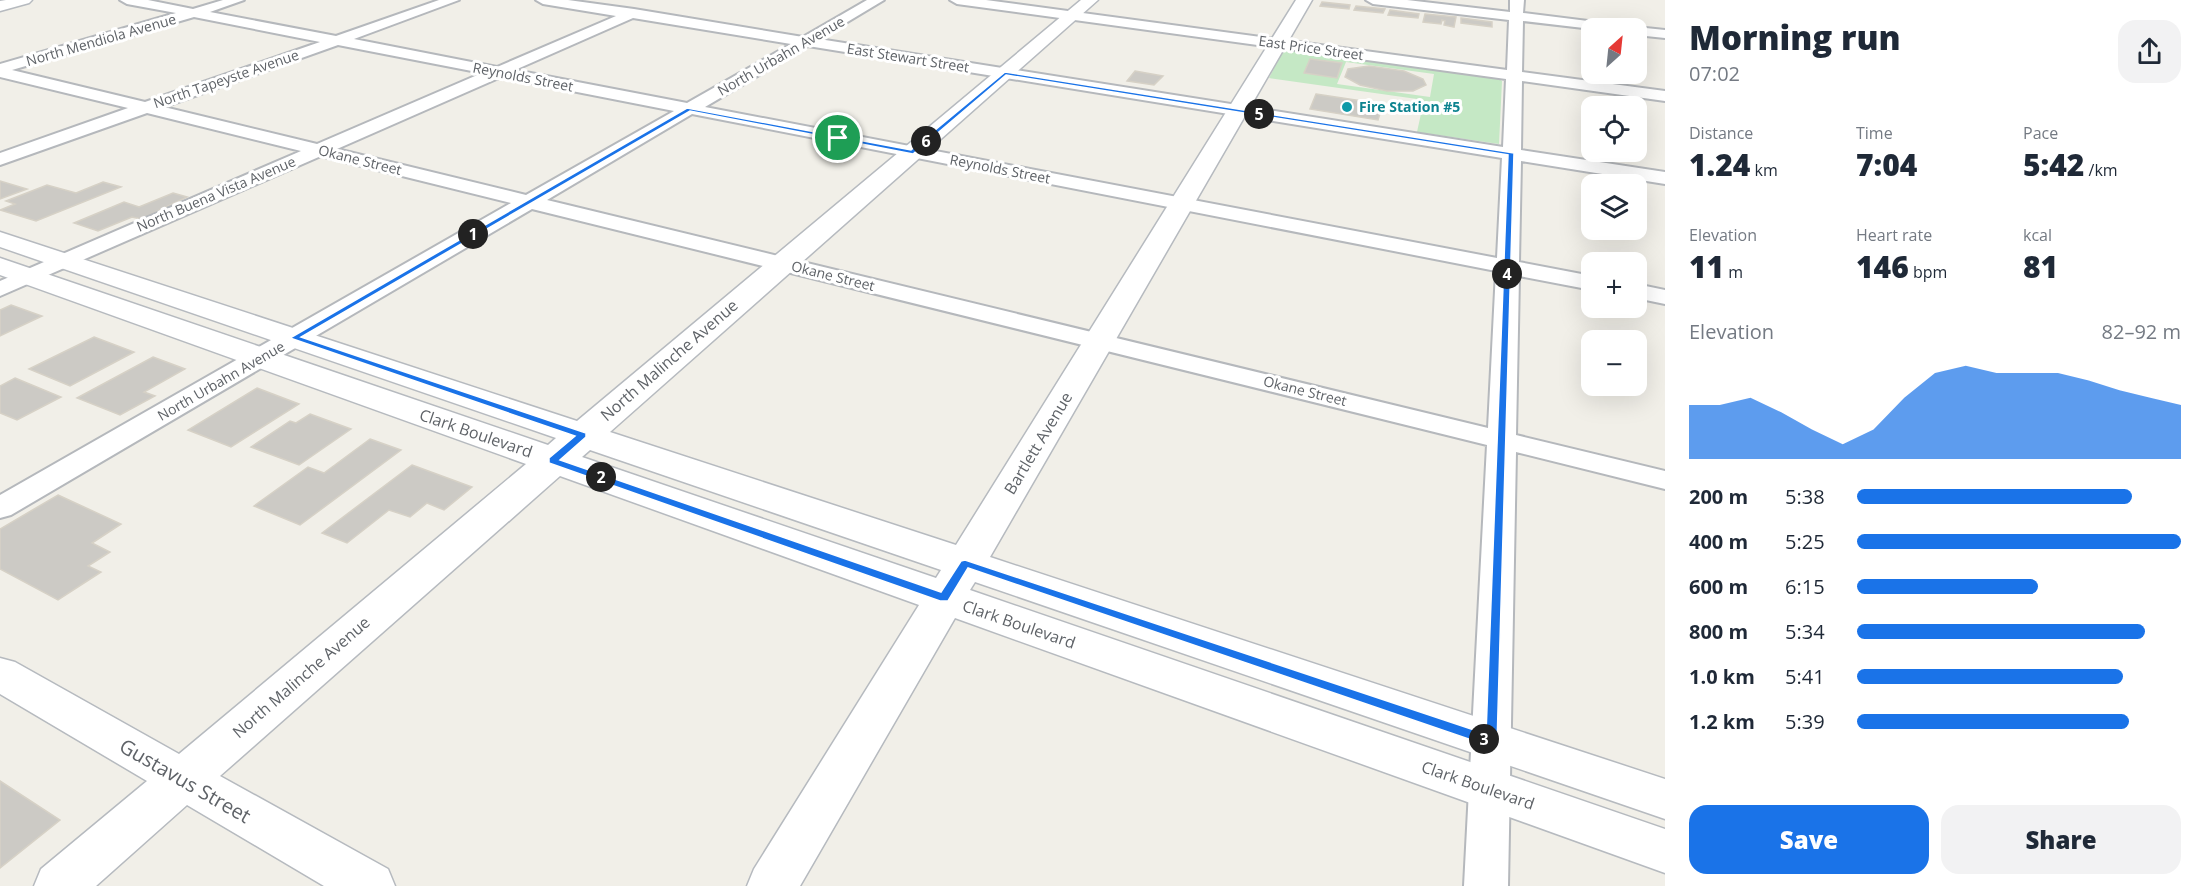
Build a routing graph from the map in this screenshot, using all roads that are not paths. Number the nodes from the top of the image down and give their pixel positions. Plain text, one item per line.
1 (24, 0) edge
2 (127, 0) edge
3 (237, 0) edge
4 (452, 0) edge
5 (543, 0) edge
6 (664, 0) edge
7 (878, 0) edge
8 (957, 0) edge
9 (1090, 0) edge
10 (1304, 0) edge
11 (1373, 0) edge
12 (0, 6) edge
13 (1517, 8) edge
14 (193, 13) junction
15 (631, 14) junction
16 (1072, 16) junction
17 (1581, 21) edge
18 (1647, 32) edge
19 (1665, 34) edge
20 (336, 40) junction
21 (805, 42) junction
22 (1278, 44) junction
23 (0, 70) edge
24 (498, 72) junction
25 (1005, 73) junction
26 (1514, 75) junction
27 (1665, 96) edge
28 (146, 107) junction
29 (689, 109) junction
30 (1238, 110) junction
31 (319, 150) junction
32 (913, 152) junction
33 (1511, 154) junction
34 (0, 159) edge
35 (1665, 178) edge
36 (530, 202) junction
37 (1181, 204) junction
38 (0, 239) edge
39 (64, 260) junction
40 (783, 263) junction
41 (0, 266) edge
42 (1508, 267) junction
43 (28, 276) junction
44 (1581, 281) edge
45 (0, 289) edge
46 (1647, 293) edge
47 (1665, 297) edge
48 (294, 338) junction
49 (1099, 341) junction
50 (260, 358) junction
51 (582, 435) junction
52 (1502, 440) junction
53 (553, 460) junction
54 (1665, 480) edge
55 (0, 508) edge
56 (965, 563) junction
57 (944, 598) junction
58 (0, 674) edge
59 (1492, 741) junction
60 (182, 780) junction
61 (1490, 789) junction
62 (1665, 800) edge
63 (1665, 851) edge
64 (59, 886) edge
65 (370, 886) edge
66 (772, 886) edge
67 (1486, 886) edge

1 - 12 main road
2 - 14 street, Reynolds Street
3 - 14 street, North Mendiola Avenue
4 - 20 street, North Tapeyste Avenue
5 - 15 street, East Stewart Street
6 - 15 street, North Buena Vista Avenue
7 - 21 street, North Urbahn Avenue
8 - 16 street, East Price Street
9 - 16 main road, North Malinche Avenue
10 - 22 main road, Bartlett Avenue
11 - 13 street
13 - 17 street
13 - 26 street
14 - 20 street, Reynolds Street
14 - 23 street, North Mendiola Avenue
15 - 21 street, East Stewart Street
15 - 24 street, North Buena Vista Avenue
16 - 22 street, East Price Street
16 - 25 main road, North Malinche Avenue
18 - 19 street
20 - 24 street, Reynolds Street
20 - 28 street, North Tapeyste Avenue
21 - 25 street, East Stewart Street
21 - 29 street, North Urbahn Avenue
22 - 26 street, East Price Street
22 - 30 main road, Bartlett Avenue
23 - 28 street, Okane Street
24 - 29 street, Reynolds Street
24 - 31 street, North Buena Vista Avenue
25 - 30 street, East Stewart Street
25 - 32 main road, North Malinche Avenue
26 - 27 street, East Price Street
26 - 33 street
28 - 31 street, Okane Street
28 - 34 street, North Tapeyste Avenue
29 - 32 street, Reynolds Street
29 - 36 street, North Urbahn Avenue
30 - 33 street, East Stewart Street
30 - 37 main road, Bartlett Avenue
31 - 36 street, Okane Street
31 - 39 street, North Buena Vista Avenue
32 - 37 street, Reynolds Street
32 - 40 main road, North Malinche Avenue
33 - 35 street, East Stewart Street
33 - 42 street
36 - 40 street, Okane Street
36 - 48 street, North Urbahn Avenue
37 - 42 street, Reynolds Street
37 - 49 main road, Bartlett Avenue
38 - 39 main road, Clark Boulevard
39 - 43 street, North Buena Vista Avenue
39 - 48 main road, Clark Boulevard
40 - 49 street, Okane Street
40 - 51 main road, North Malinche Avenue
41 - 43 main road, Clark Boulevard
42 - 44 street, Reynolds Street
42 - 52 street
43 - 45 street, North Buena Vista Avenue
43 - 50 main road, Clark Boulevard
46 - 47 street
48 - 50 street, North Urbahn Avenue
48 - 51 main road, Clark Boulevard
49 - 52 street, Okane Street
49 - 56 main road, Bartlett Avenue
50 - 53 main road, Clark Boulevard
50 - 55 street, North Urbahn Avenue
51 - 53 main road, North Malinche Avenue
51 - 56 main road, Clark Boulevard
52 - 54 street, Okane Street
52 - 59 street
53 - 57 main road, Clark Boulevard
53 - 60 main road, North Malinche Avenue
56 - 57 main road, Bartlett Avenue
56 - 59 main road, Clark Boulevard
57 - 61 main road, Clark Boulevard
57 - 66 main road, Bartlett Avenue
58 - 60 main road, Gustavus Street
59 - 61 street
59 - 62 main road, Clark Boulevard
60 - 64 main road, North Malinche Avenue
60 - 65 main road, Gustavus Street
61 - 63 main road, Clark Boulevard
61 - 67 street

